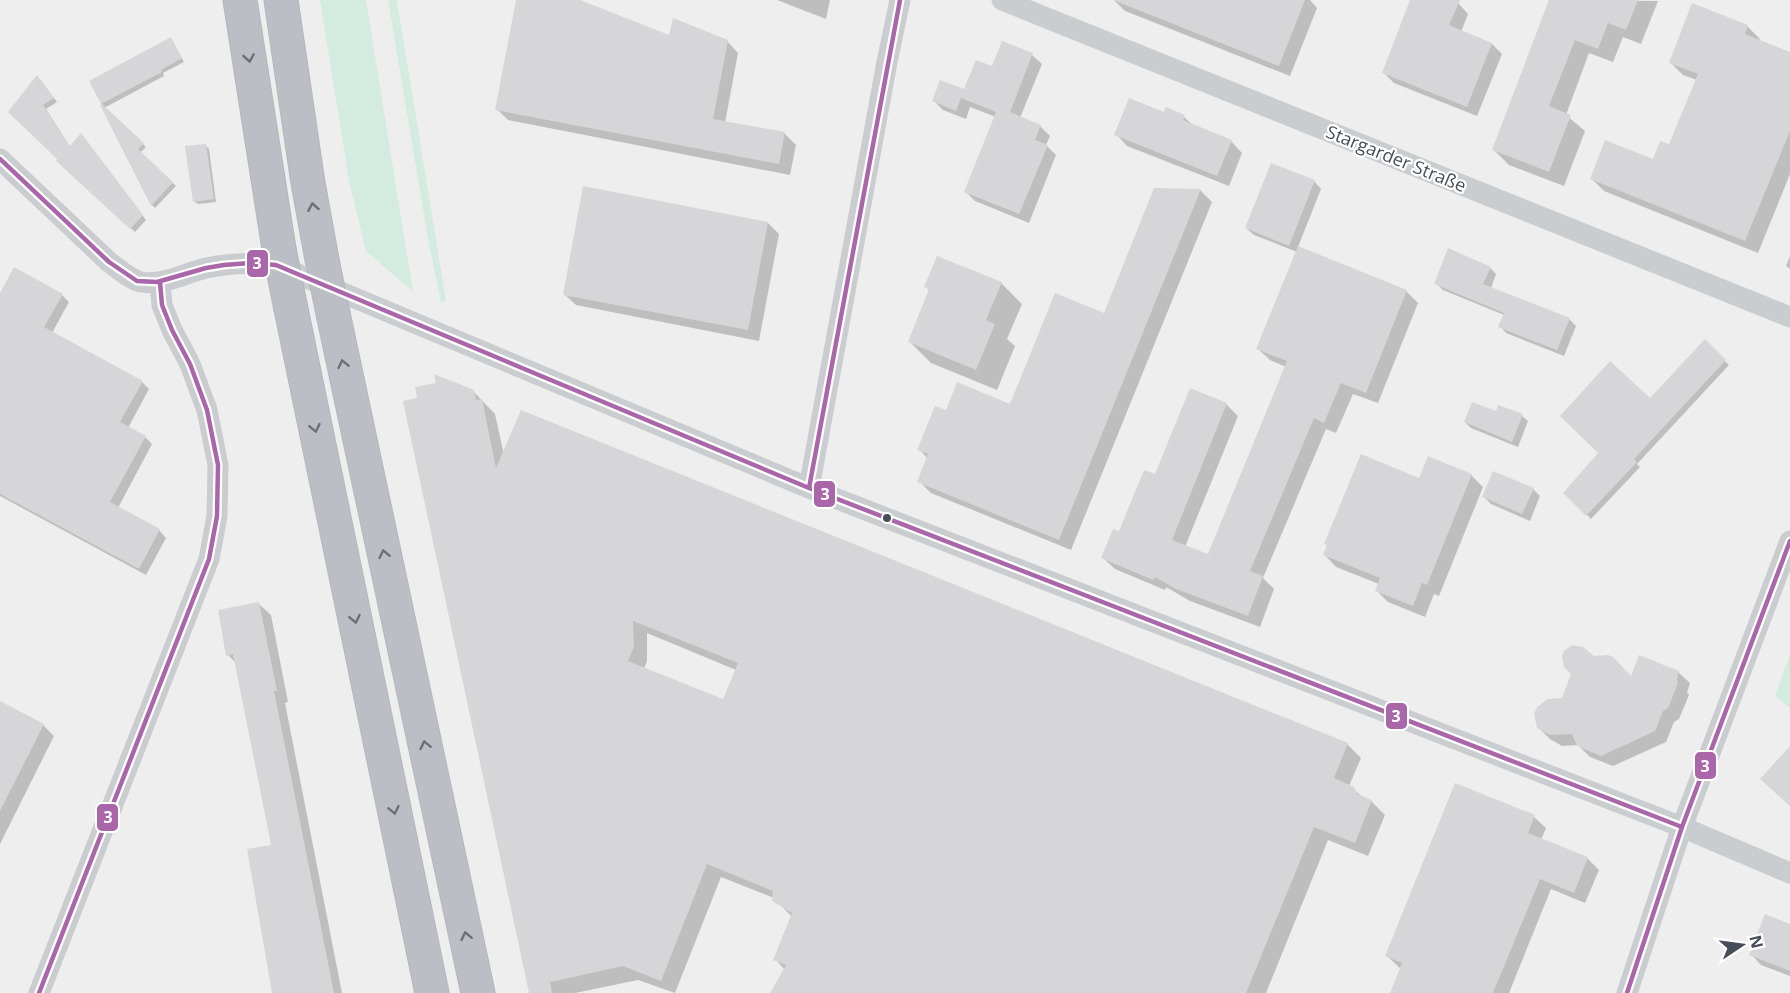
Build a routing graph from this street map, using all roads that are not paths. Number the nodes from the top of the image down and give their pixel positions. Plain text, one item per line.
1 (240, 0) edge
2 (281, 0) edge
3 (900, 0) edge
4 (1002, 0) edge
5 (0, 159) edge
6 (160, 282) junction
7 (1790, 317) edge
8 (809, 488) junction
9 (1790, 541) edge
10 (1682, 828) junction
11 (1790, 873) edge
12 (39, 993) edge
13 (432, 993) edge
14 (478, 993) edge
15 (1627, 993) edge

1 -> 13 highway, bridge
14 -> 2 highway, bridge
3 - 8 street
4 - 7 street, Stargarder Straße
5 - 6 street
6 - 8 street
6 - 12 street
8 - 10 street
9 - 10 street
10 - 11 street
10 - 15 street

